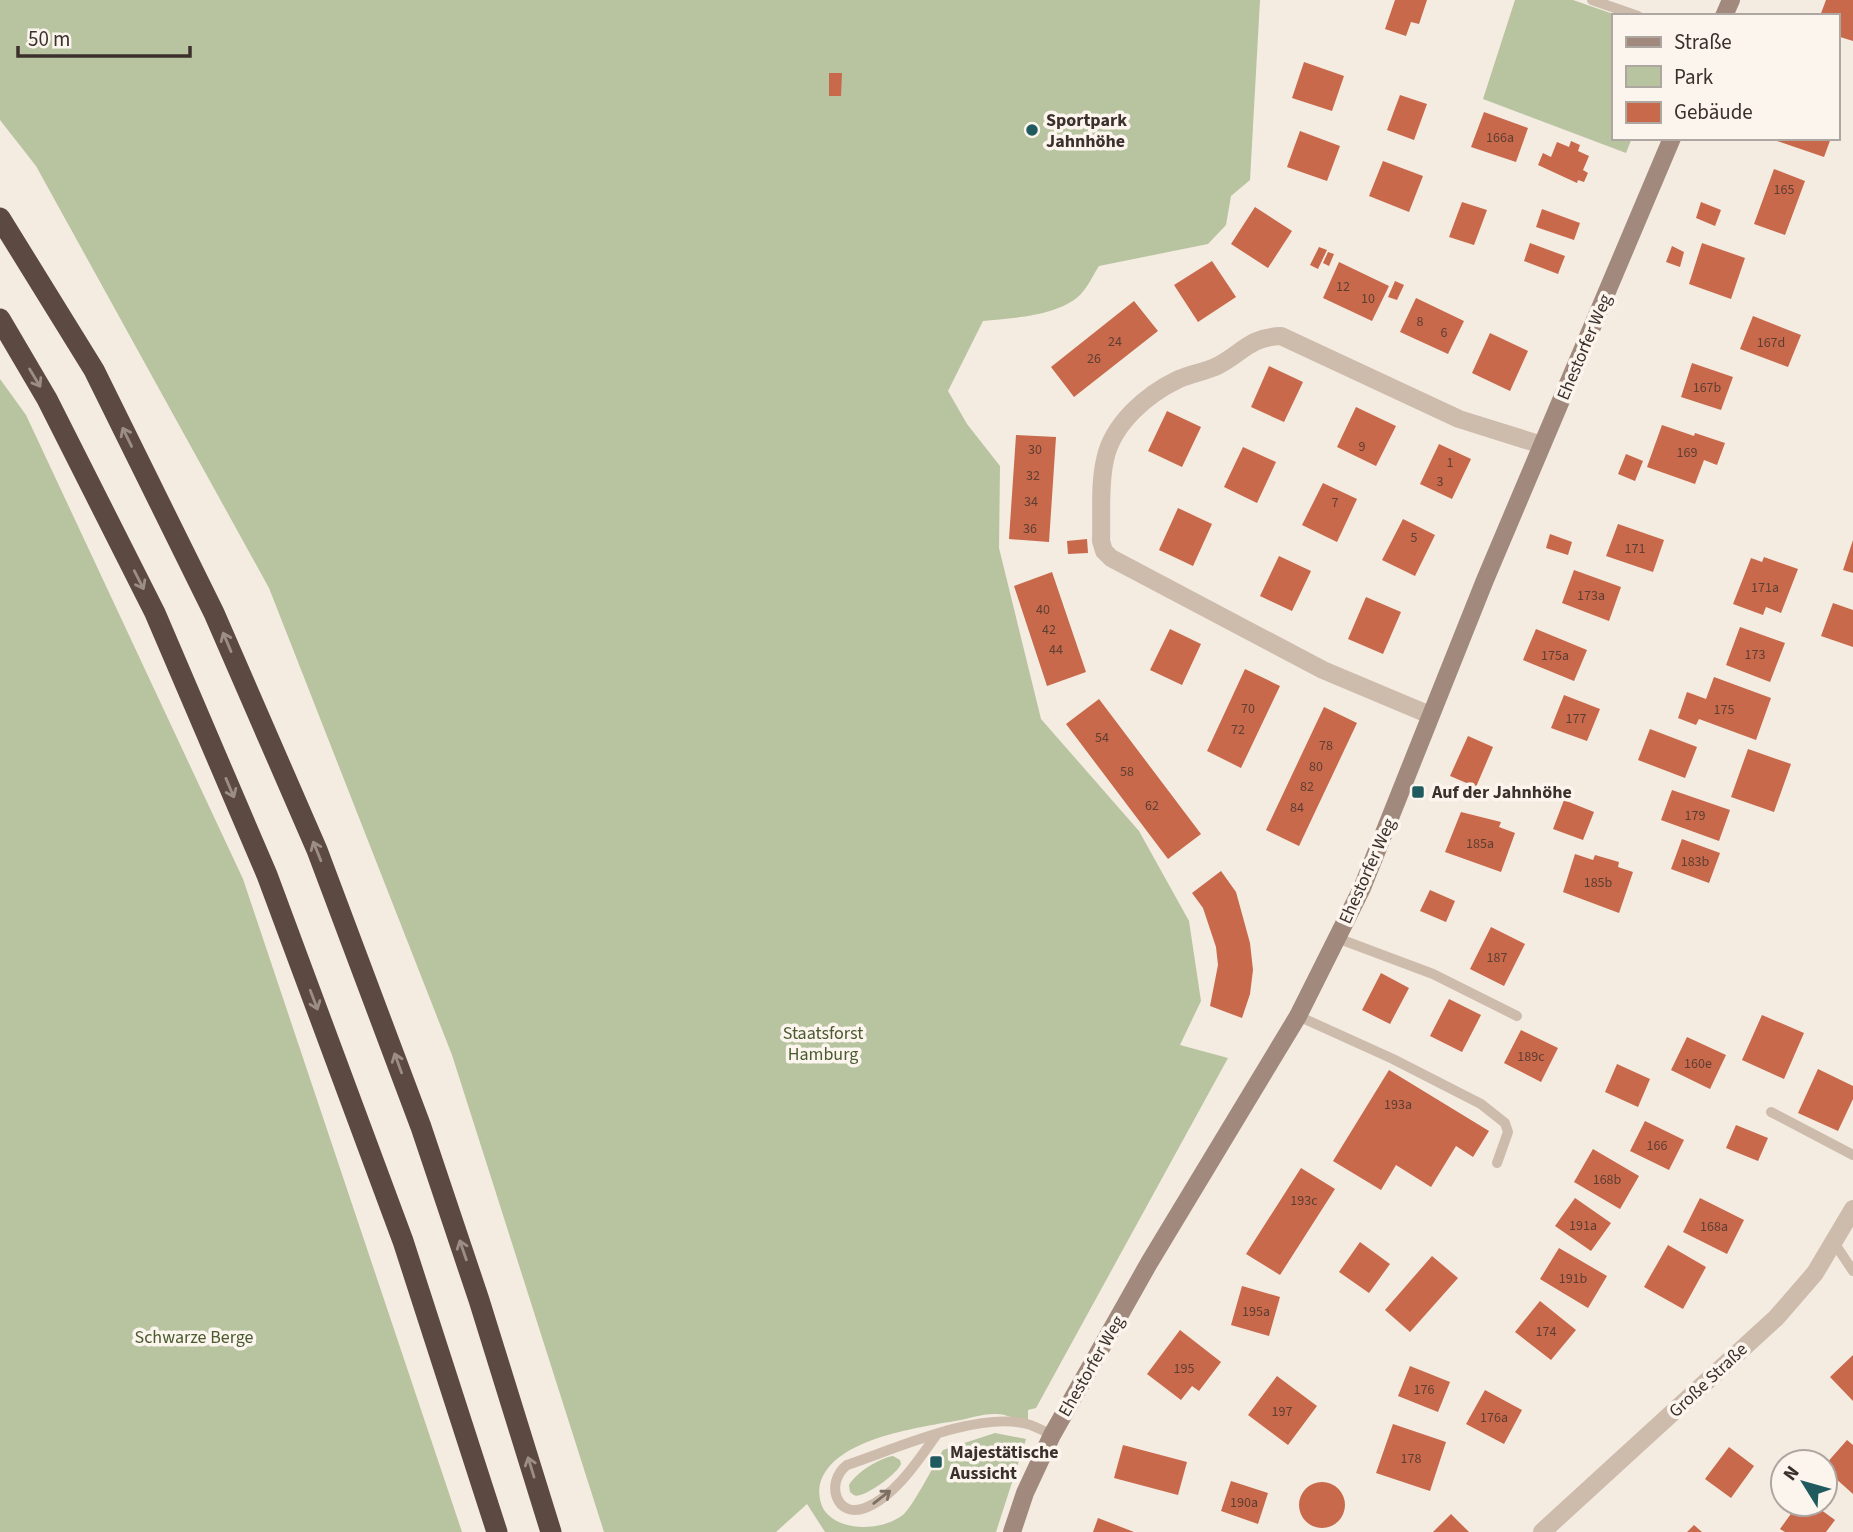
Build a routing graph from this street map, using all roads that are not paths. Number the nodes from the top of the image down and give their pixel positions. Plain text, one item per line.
1 (1592, 0) edge
2 (1632, 14) edge
3 (1671, 140) edge
4 (0, 218) edge
5 (0, 319) edge
6 (1542, 445) junction
7 (1430, 715) junction
8 (1337, 938) junction
9 (1298, 1016) junction
10 (1517, 1016) dead end
11 (1771, 1112) dead end
12 (1853, 1155) edge
13 (1497, 1163) dead end
14 (1853, 1209) edge
15 (1833, 1241) junction
16 (1853, 1272) edge
17 (937, 1434) junction
18 (1052, 1435) junction
19 (497, 1532) edge
20 (551, 1532) edge
21 (1012, 1532) edge
22 (1542, 1532) edge

1 - 2 lane
3 - 6 main road, Ehestorfer Weg
20 -> 4 highway
5 -> 19 highway
6 - 7 main road, Ehestorfer Weg
6 - 7 street
7 - 8 main road, Ehestorfer Weg
8 - 9 main road, Ehestorfer Weg
8 - 10 lane
9 - 13 lane
9 - 18 main road, Ehestorfer Weg
11 - 12 lane
14 - 15 street, Große Straße
15 - 16 lane
15 - 22 street, Große Straße
17 -> 17 lane
17 - 18 lane
18 - 21 main road, Ehestorfer Weg

